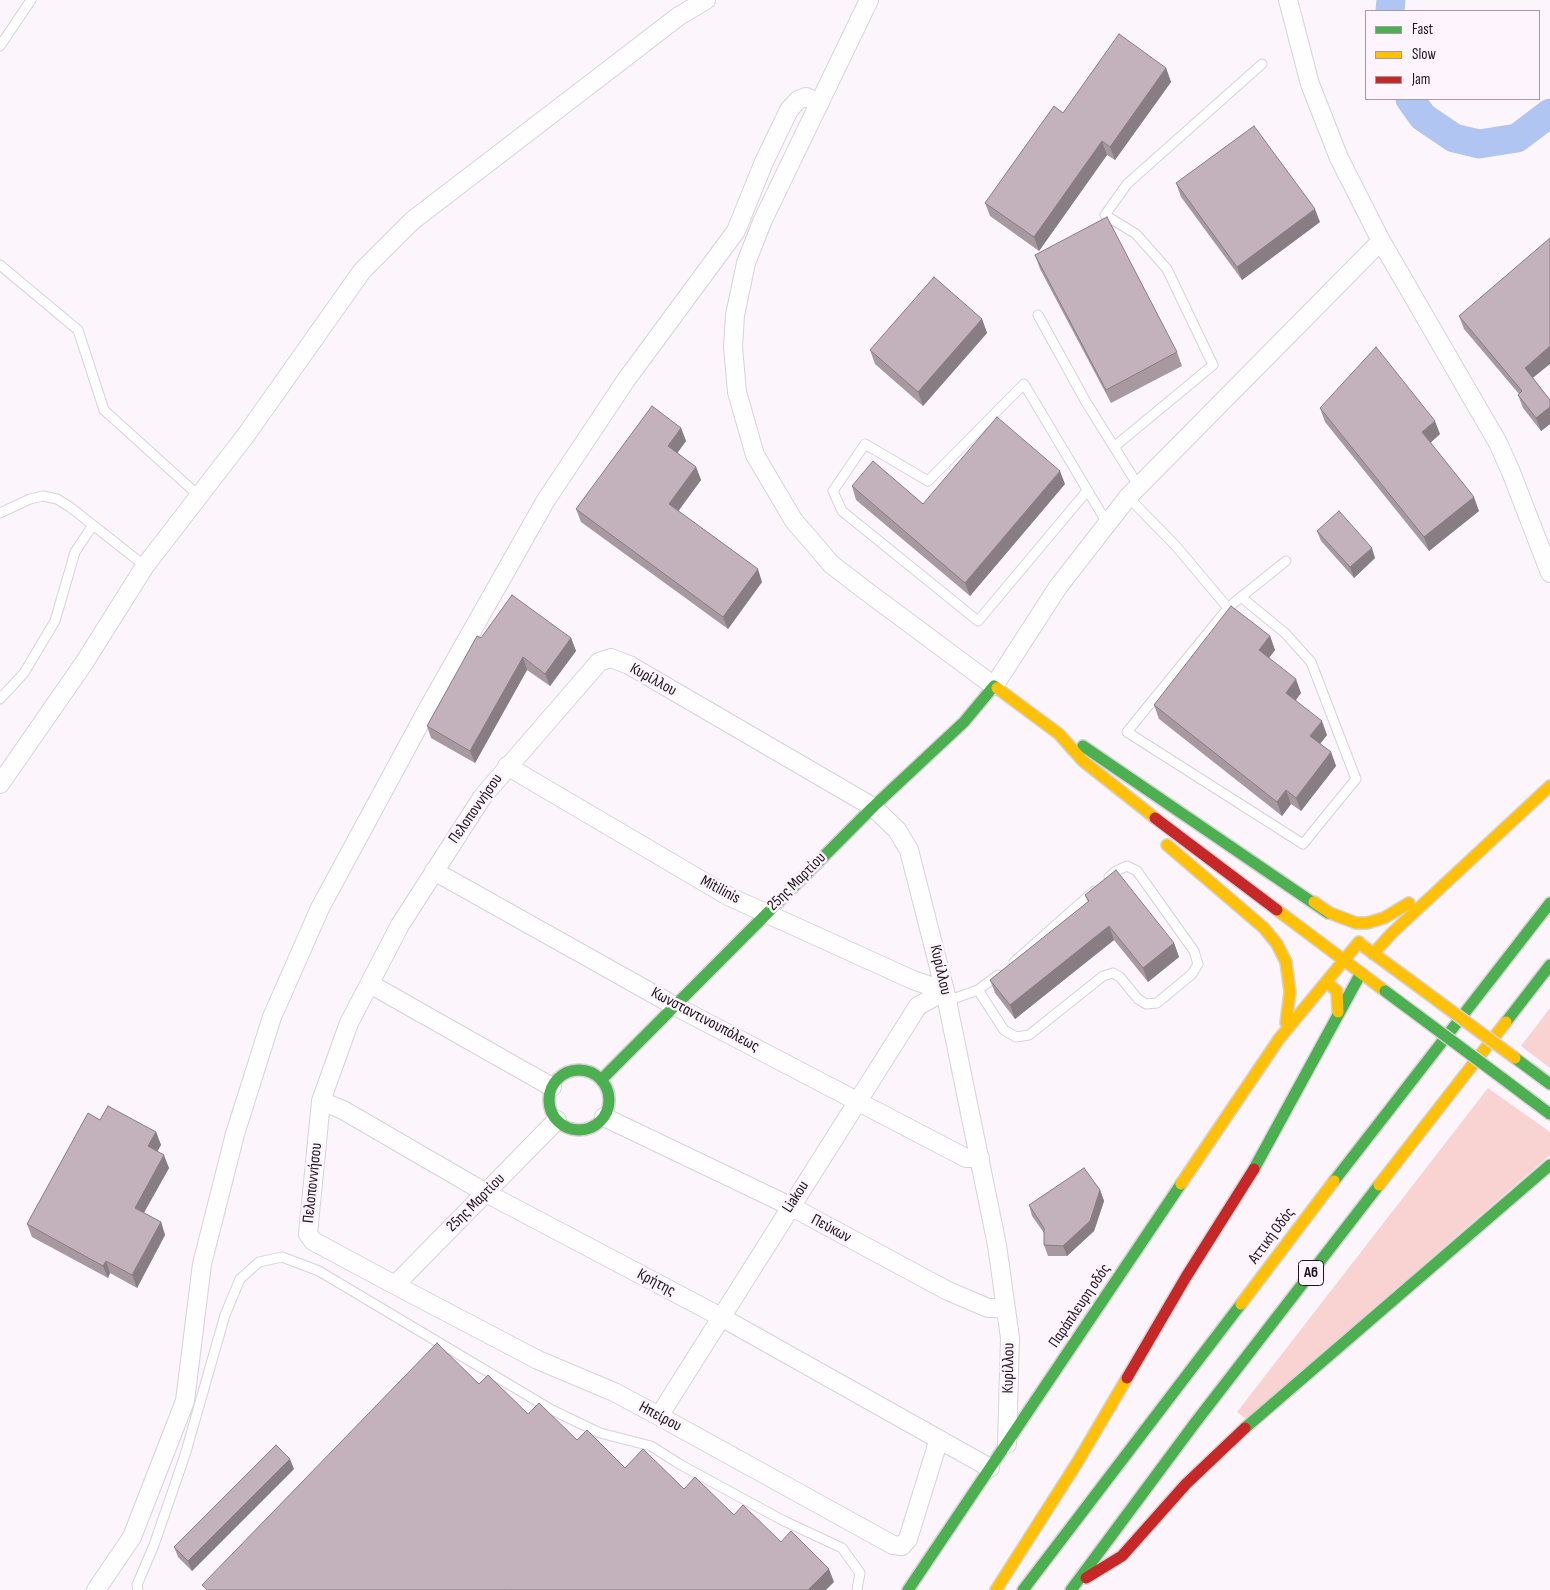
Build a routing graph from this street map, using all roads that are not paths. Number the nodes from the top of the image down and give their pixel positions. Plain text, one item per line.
1 (31, 0) edge
2 (706, 0) edge
3 (869, 0) edge
4 (1288, 0) edge
5 (0, 46) edge
6 (1262, 64) dead end
7 (820, 103) junction
8 (1381, 241) junction
9 (0, 265) edge
10 (1038, 315) dead end
11 (1114, 447) junction
12 (1088, 491) junction
13 (1133, 492) junction
14 (198, 495) junction
15 (0, 513) edge
16 (1107, 523) junction
17 (93, 525) junction
18 (1286, 561) dead end
19 (145, 566) junction
20 (1550, 573) edge
21 (1241, 597) junction
22 (1228, 608) junction
23 (611, 658) joint
24 (994, 686) junction
25 (0, 699) edge
26 (1059, 734) junction
27 (507, 766) junction
28 (0, 784) edge
29 (1550, 786) edge
30 (1113, 787) junction
31 (873, 807) junction
32 (434, 871) junction
33 (1449, 880) junction
34 (1314, 902) junction
35 (1550, 903) edge
36 (766, 913) junction
37 (1349, 937) junction
38 (1373, 954) junction
39 (1328, 956) junction
40 (1343, 960) junction
41 (1550, 965) edge
42 (1361, 973) junction
43 (1326, 982) junction
44 (370, 984) junction
45 (1304, 989) dead end
46 (978, 990) junction
47 (946, 996) junction
48 (676, 1006) junction
49 (1338, 1012) junction
50 (1286, 1023) junction
51 (1279, 1039) junction
52 (602, 1079) junction
53 (1550, 1084) edge
54 (552, 1086) junction
55 (321, 1101) junction
56 (859, 1101) junction
57 (1534, 1101) junction
58 (1550, 1108) edge
59 (1550, 1114) edge
60 (604, 1117) junction
61 (557, 1120) junction
62 (980, 1158) junction
63 (1548, 1168) edge
64 (486, 1193) junction
65 (790, 1206) junction
66 (313, 1241) joint
67 (395, 1285) junction
68 (1005, 1308) junction
69 (721, 1317) junction
70 (659, 1416) junction
71 (939, 1439) junction
72 (1007, 1444) junction
73 (990, 1468) junction
74 (1073, 1587) edge
75 (96, 1590) edge
76 (138, 1590) edge
77 (858, 1590) edge
78 (908, 1590) edge
79 (996, 1590) edge
80 (1024, 1590) edge

1 - 5 lane
2 - 14 street
3 - 7 street
4 - 8 street
6 - 11 lane
7 - 24 street
7 - 75 street
8 - 13 street
8 - 20 street
9 - 14 lane
10 - 11 lane
11 - 13 lane
12 - 12 lane
12 - 16 lane
13 - 16 street
13 - 22 lane
14 - 19 street
15 - 17 lane
16 - 24 street
17 - 19 lane
17 - 25 lane
18 - 21 lane
19 - 28 street
21 - 22 lane
21 - 22 lane
23 - 27 street, Πελοποννήσου
23 - 31 street, Κυρίλλου
24 - 26 main road
24 - 31 main road, 25ης Μαρτίου
26 - 30 main road
26 - 34 main road
27 - 32 street, Πελοποννήσου
27 - 36 street, Mitilinis
29 - 33 main road
30 - 39 main road
30 - 50 main road
31 - 36 main road, 25ης Μαρτίου
31 - 47 street, Κυρίλλου
32 - 44 street, Πελοποννήσου
32 - 48 street, Κωνσταντινουπόλεως
33 - 34 main road
33 - 38 main road
34 - 37 main road
35 - 80 main road, Αττική Οδός / Α6
36 - 47 street, Mitilinis
36 - 48 main road, 25ης Μαρτίου
37 - 38 main road
37 - 39 main road
37 - 40 main road, Παράπλευρη οδός
38 - 42 main road
38 - 53 main road, bridge
39 - 40 main road
40 - 42 main road
40 - 43 main road, Παράπλευρη οδός
41 - 74 main road, Α6
42 - 49 main road
42 - 57 main road, bridge
43 - 49 main road
43 - 51 main road, Παράπλευρη οδός
44 - 54 street
44 - 55 street, Πελοποννήσου
45 - 50 main road, Παράπλευρη οδός
46 - 46 lane
46 - 47 lane
47 - 56 street, Liakou
47 - 62 street, Κυρίλλου
48 - 52 main road, 25ης Μαρτίου
48 - 56 street, Κωνσταντινουπόλεως
49 - 79 main road
50 - 51 main road, Παράπλευρη οδός
51 - 72 main road, Παράπλευρη οδός
52 - 54 main road
52 - 60 main road
54 - 61 main road
55 - 64 street, Κρήτης
55 - 66 street, Πελοποννήσου
56 - 62 street, Κωνσταντινουπόλεως
56 - 65 street, Liakou
57 - 58 main road
57 - 59 main road
60 - 61 main road
60 - 65 street, Πεύκων
61 - 64 street, 25ης Μαρτίου
62 - 68 street, Κυρίλλου
63 - 74 main road
64 - 67 street, 25ης Μαρτίου
64 - 69 street, Κρήτης
65 - 68 street, Πεύκων
65 - 69 street, Liakou
66 - 67 street, Ηπείρου
67 - 70 street, Ηπείρου
68 - 72 street, Κυρίλλου
69 - 70 street, Liakou
69 - 71 street, Κρήτης
70 - 71 street, Ηπείρου
71 - 73 street, Κρήτης
72 - 73 main road, Παράπλευρη οδός
73 - 78 main road, Παράπλευρη οδός
76 - 77 lane

